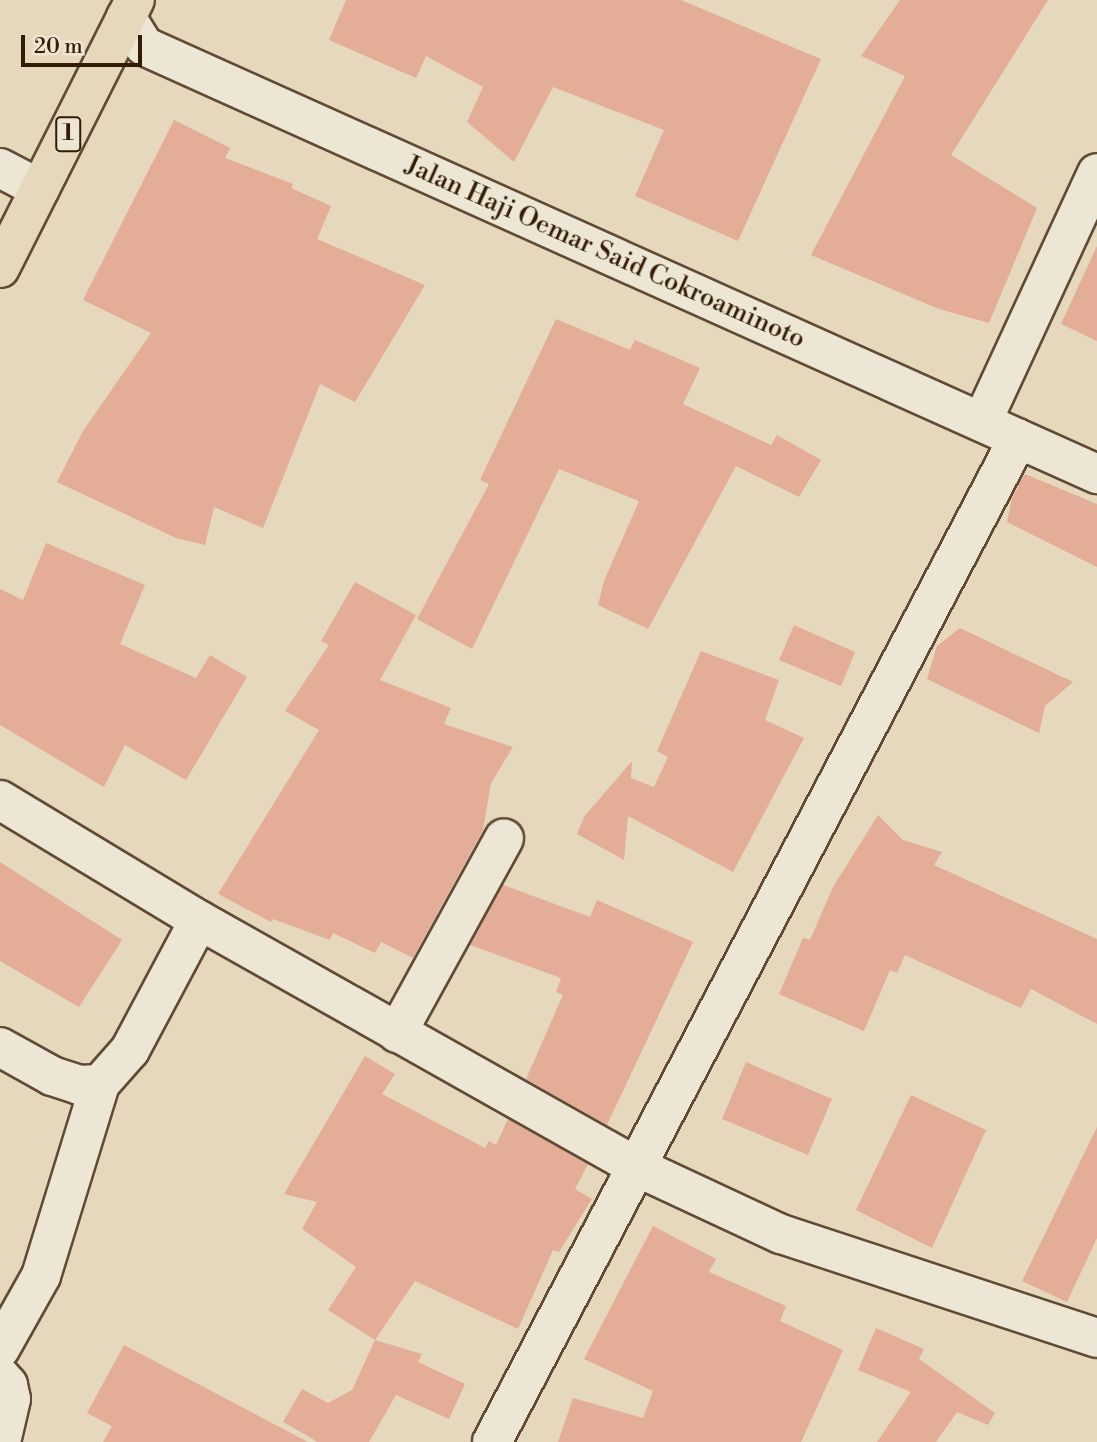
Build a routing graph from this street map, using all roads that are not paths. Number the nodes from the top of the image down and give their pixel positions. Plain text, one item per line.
1 (131, 9) edge
2 (0, 169) edge
3 (1097, 173) edge
4 (40, 188) junction
5 (0, 268) edge
6 (982, 422) junction
7 (1018, 439) junction
8 (1097, 474) edge
9 (0, 800) edge
10 (504, 838) dead end
11 (198, 920) junction
12 (397, 1032) junction
13 (0, 1047) edge
14 (100, 1084) junction
15 (637, 1167) junction
16 (1097, 1338) edge
17 (0, 1349) edge
18 (0, 1376) edge
19 (1, 1442) edge
20 (492, 1442) edge

1 - 4 highway, 1
1 - 6 street, Jalan Haji Oemar Said Cokroaminoto
2 - 4 street
3 - 6 street
4 - 5 highway, 1
6 - 7 street, Jalan Haji Oemar Said Cokroaminoto
7 - 8 street, Jalan Haji Oemar Said Cokroaminoto
7 - 15 street
9 - 11 street
10 - 12 street
11 - 12 street
11 - 14 street
12 - 15 street
13 - 14 street
14 - 17 street
15 - 16 street
15 - 20 street
18 - 19 street

